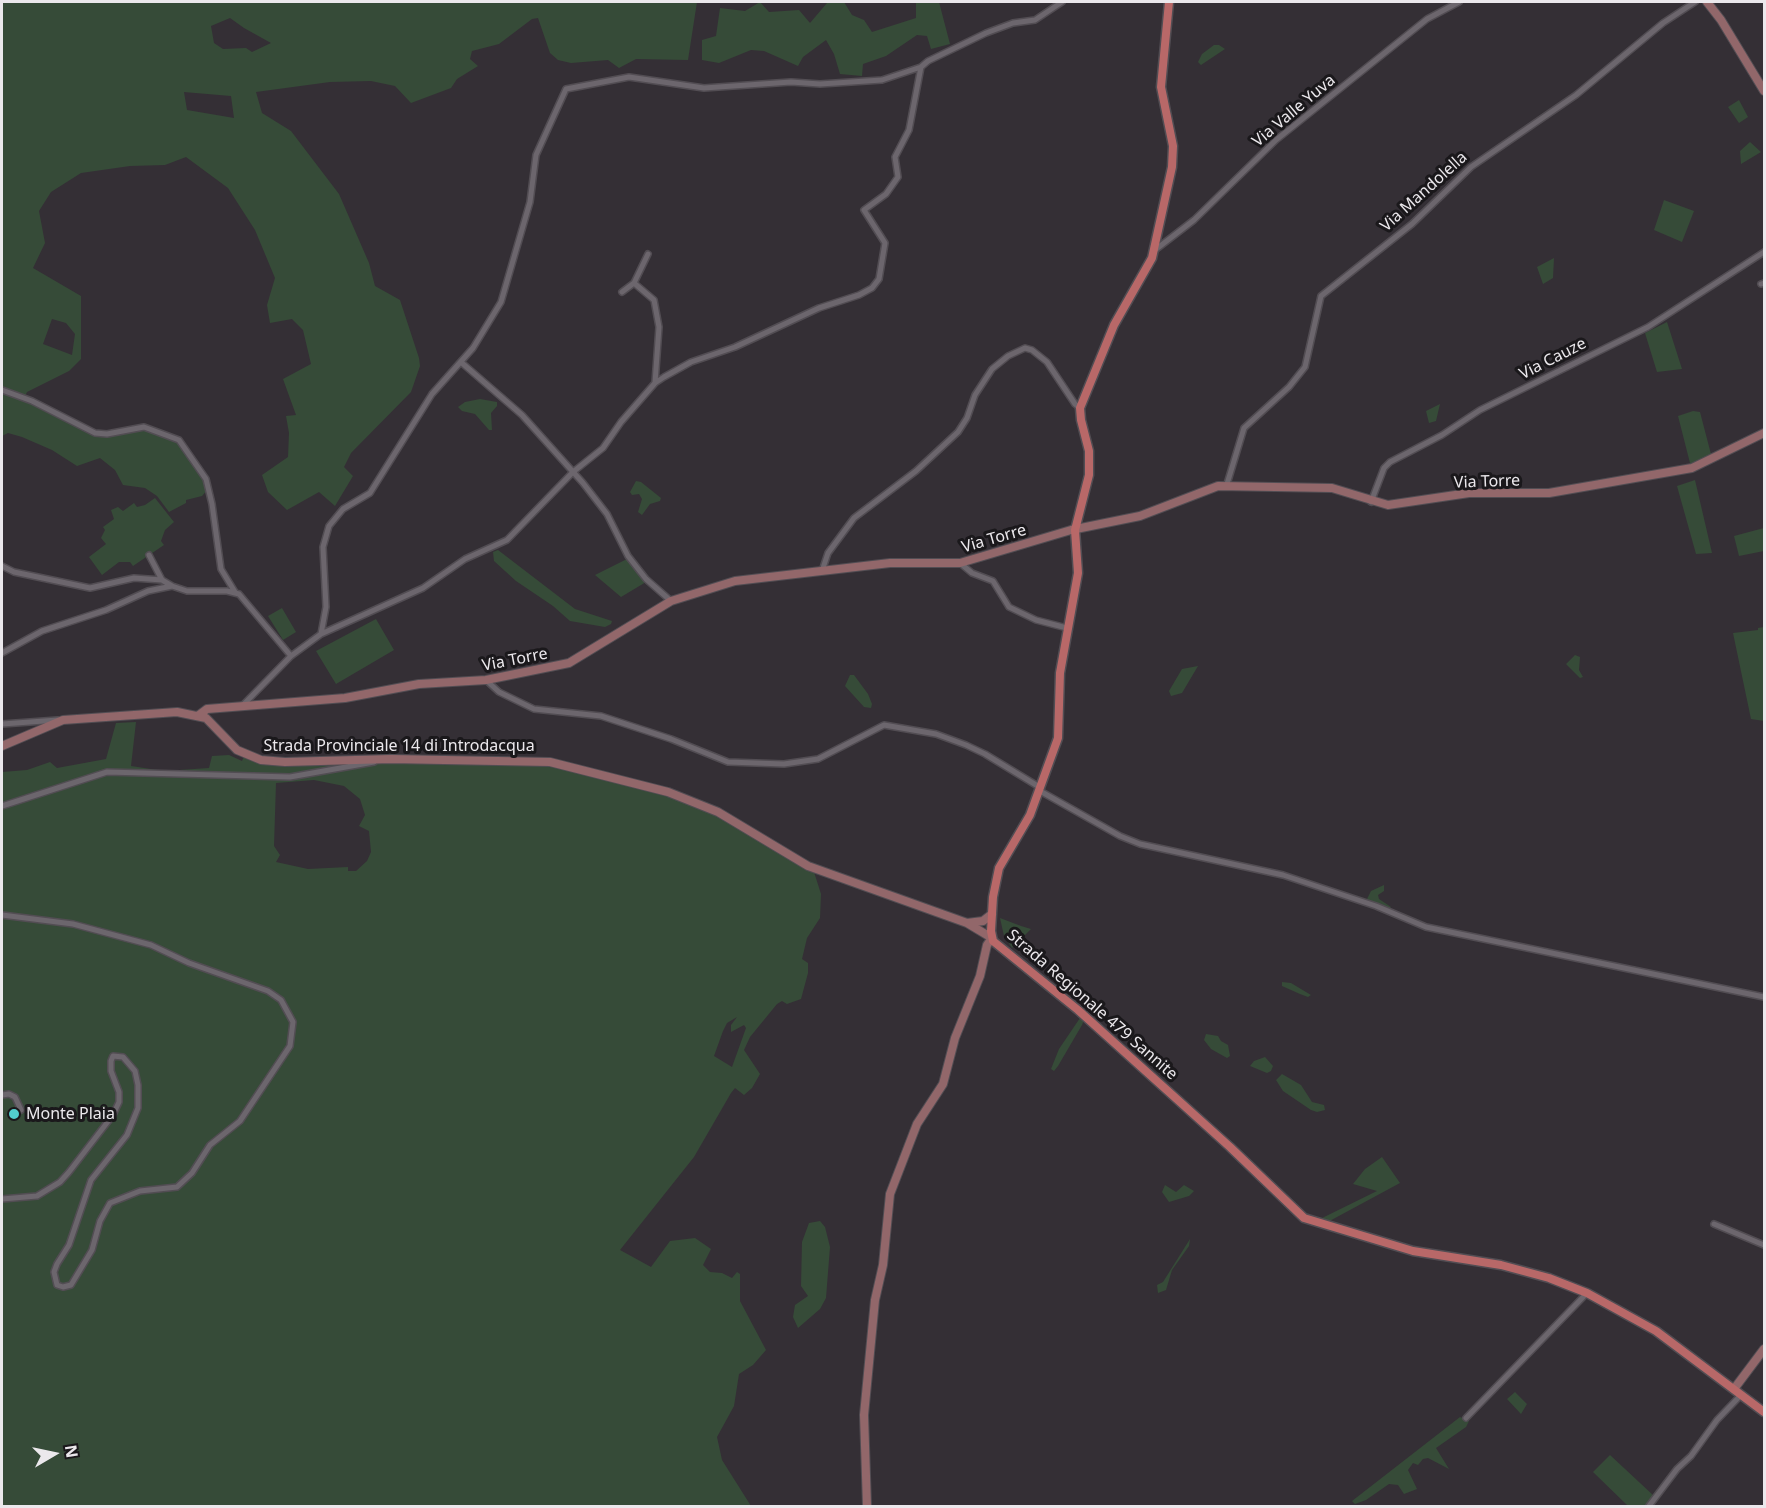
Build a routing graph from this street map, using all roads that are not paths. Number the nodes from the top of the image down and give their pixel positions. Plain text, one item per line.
1 (1062, 2) edge
2 (1169, 2) edge
3 (1459, 2) edge
4 (1695, 2) edge
5 (1707, 2) edge
6 (921, 67) junction
7 (1764, 91) edge
8 (1155, 250) junction
9 (1764, 252) edge
10 (648, 254) dead end
11 (634, 283) junction
12 (622, 292) dead end
13 (462, 363) junction
14 (655, 383) junction
15 (2, 390) edge
16 (1080, 408) junction
17 (1764, 433) edge
18 (573, 472) junction
19 (1227, 484) junction
20 (1371, 502) junction
21 (1075, 530) junction
22 (149, 555) dead end
23 (960, 563) junction
24 (2, 566) edge
25 (822, 571) junction
26 (162, 580) junction
27 (172, 586) junction
28 (235, 592) junction
29 (671, 602) junction
30 (1067, 628) junction
31 (321, 634) junction
32 (2, 653) edge
33 (291, 656) junction
34 (486, 680) junction
35 (242, 706) junction
36 (199, 715) junction
37 (63, 720) junction
38 (2, 724) edge
39 (2, 746) edge
40 (375, 759) junction
41 (1040, 790) junction
42 (2, 806) edge
43 (992, 914) junction
44 (2, 915) edge
45 (967, 924) junction
46 (992, 938) junction
47 (1764, 997) edge
48 (2, 1095) edge
49 (21, 1110) dead end
50 (2, 1199) edge
51 (1714, 1224) dead end
52 (1764, 1245) edge
53 (1587, 1293) junction
54 (1764, 1349) edge
55 (1738, 1392) junction
56 (1764, 1412) edge
57 (1466, 1418) dead end
58 (867, 1506) edge
59 (1649, 1506) edge

1 - 6 street
2 - 8 main road
3 - 8 street, Via Valle Yuva
4 - 19 street, Via Mandolella
5 - 7 main road
6 - 13 street
6 - 14 street
8 - 16 main road
9 - 20 street, Via Cauze
10 - 11 street
11 - 12 street
11 - 14 street
13 - 18 street
13 - 31 street
14 - 18 street
15 - 28 street
16 - 21 main road, Strada Regionale 479 Sannite
16 - 25 street
17 - 20 main road, Via Torre
18 - 29 street
18 - 31 street
19 - 20 main road, Via Torre
19 - 21 main road, Via Torre
21 - 23 main road, Via Torre
21 - 30 main road, Strada Regionale 479 Sannite
22 - 26 street
23 - 25 main road, Via Torre
23 - 30 street
24 - 26 street
25 - 29 main road, Via Torre
26 - 27 street
27 - 28 street
27 - 32 street
28 - 33 street
29 - 34 main road, Via Torre
30 - 41 main road, Strada Regionale 479 Sannite
31 - 33 street
33 - 35 street
34 - 35 main road, Via Torre
34 - 41 street
35 - 36 main road, Via Torre
36 - 37 main road
36 - 40 main road, Strada Provinciale 14 di Introdacqua
37 - 38 street
37 - 39 main road
40 - 42 street
40 - 45 main road, Strada Provinciale 14 di Introdacqua
41 - 43 main road, Strada Regionale 479 Sannite
41 - 47 street
43 - 45 main road
43 - 46 main road, Strada Regionale 479 Sannite
44 - 50 street
45 - 46 main road, Strada Provinciale 14 di Introdacqua
46 - 53 main road, Strada Regionale 479 Sannite
46 - 58 main road
48 - 49 street
51 - 52 street
53 - 55 main road, Strada Regionale 479 Sannite
53 - 57 street
54 - 55 main road
55 - 56 main road, Strada Regionale 479 Sannite
55 - 59 street

